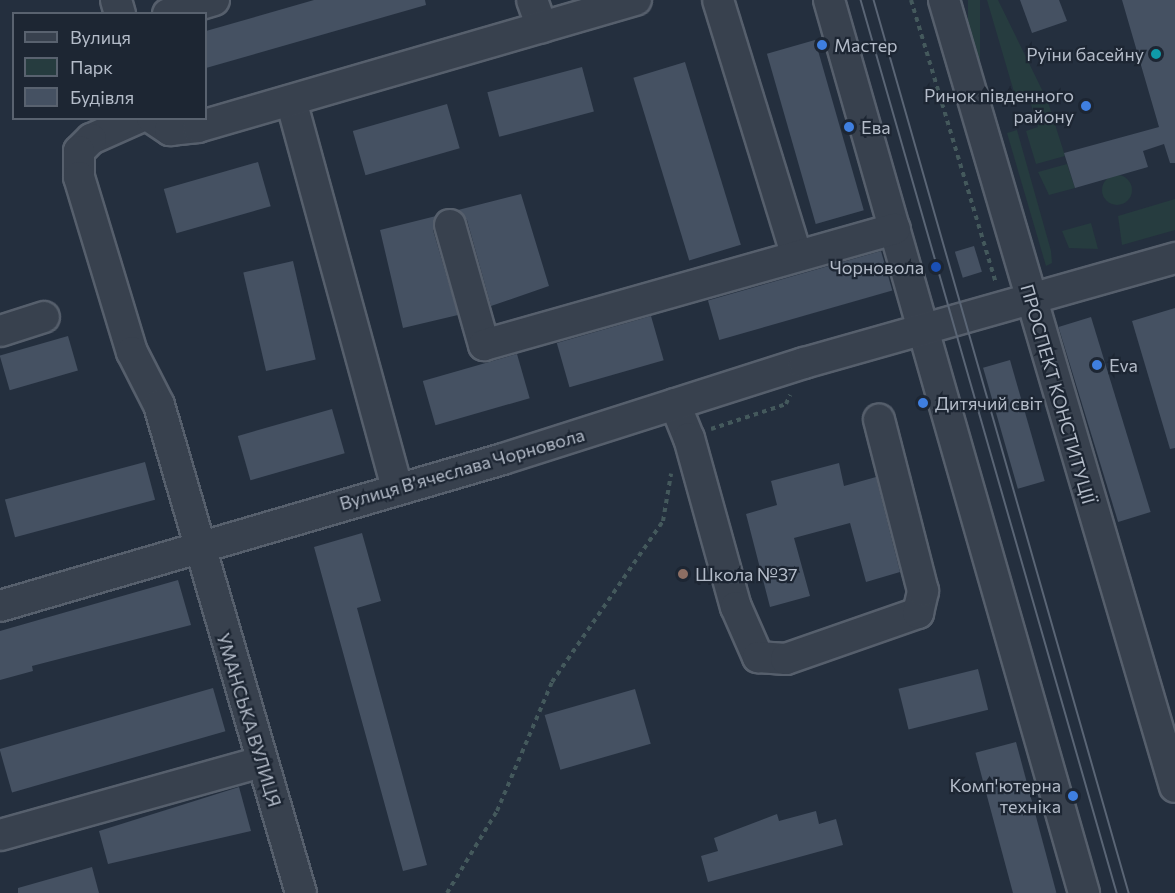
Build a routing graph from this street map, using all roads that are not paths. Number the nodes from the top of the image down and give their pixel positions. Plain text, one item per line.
1 (214, 0) edge
2 (636, 0) edge
3 (718, 0) edge
4 (829, 0) edge
5 (944, 0) edge
6 (175, 12) edge
7 (537, 14) edge
8 (292, 104) junction
9 (134, 120) edge
10 (155, 120) edge
11 (450, 225) dead end
12 (895, 228) junction
13 (796, 254) junction
14 (1175, 258) edge
15 (1016, 302) junction
16 (44, 317) dead end
17 (0, 331) edge
18 (924, 331) junction
19 (675, 404) junction
20 (879, 420) dead end
21 (397, 489) junction
22 (197, 547) junction
23 (0, 606) edge
24 (262, 762) junction
25 (1175, 787) edge
26 (0, 835) edge
27 (301, 893) edge
28 (1084, 893) edge

1 - 6 street
2 - 7 street
3 - 13 street
4 - 12 street
5 - 15 street, ПРОСПЕКТ КОНСТИТУЦІЇ
7 - 8 street
8 - 10 street
8 - 21 street
9 - 22 street, УМАНСЬКА ВУЛИЦЯ
11 - 13 street
12 - 13 street
12 - 18 street
14 - 15 street
15 - 18 street
15 - 25 street, ПРОСПЕКТ КОНСТИТУЦІЇ
16 - 17 street
18 - 19 street, Вулиця Вʼячеслава Чорновола
18 - 28 street
19 - 20 street
19 - 21 street, Вулиця Вʼячеслава Чорновола
21 - 22 street, Вулиця Вʼячеслава Чорновола
22 - 23 street, Вулиця Вʼячеслава Чорновола
22 - 24 street, УМАНСЬКА ВУЛИЦЯ
24 - 26 street
24 - 27 street, УМАНСЬКА ВУЛИЦЯ

